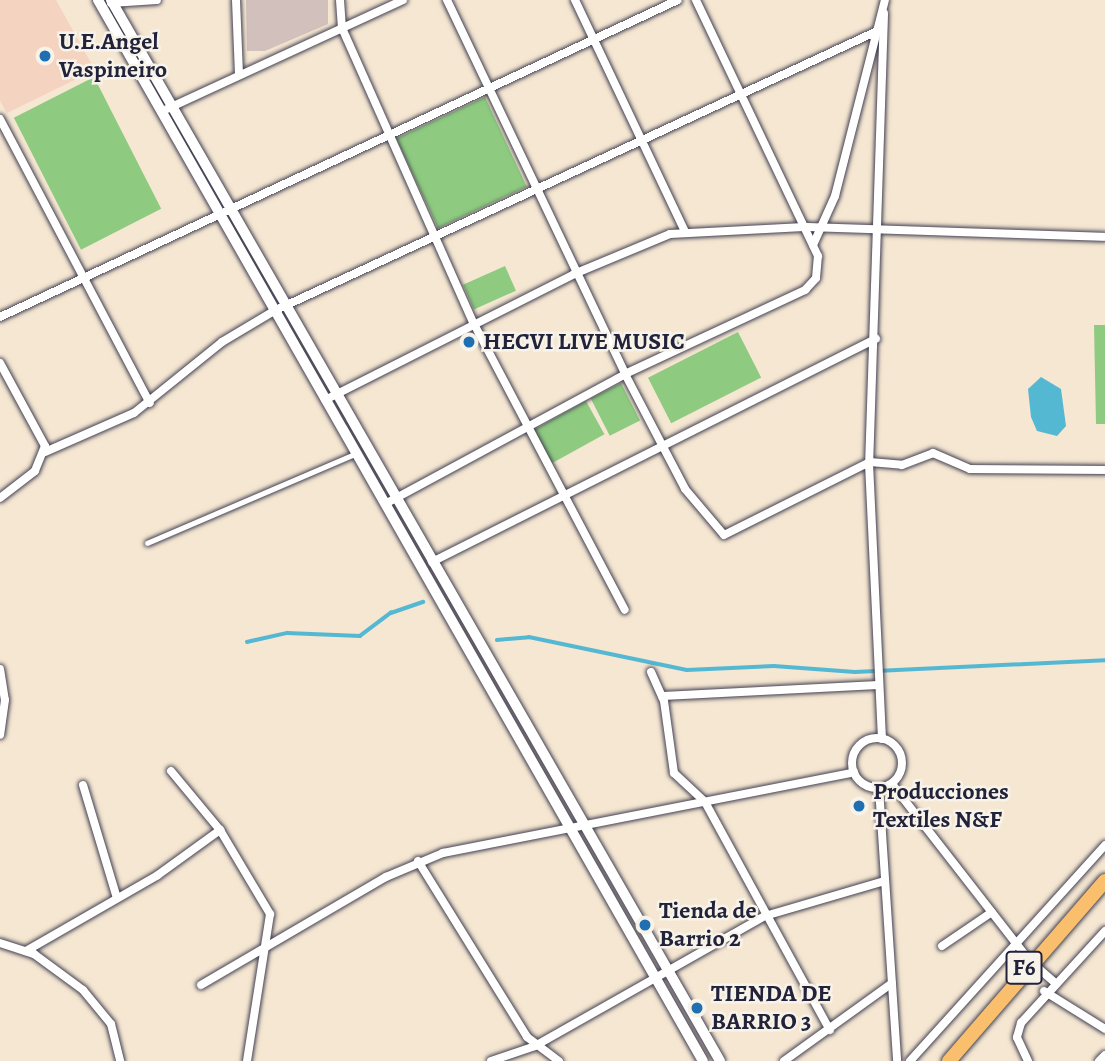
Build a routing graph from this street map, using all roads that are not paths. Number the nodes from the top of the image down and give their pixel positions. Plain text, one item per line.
1 (158, 0) edge
2 (236, 0) edge
3 (340, 0) edge
4 (403, 0) edge
5 (447, 0) edge
6 (575, 0) edge
7 (678, 0) edge
8 (696, 0) edge
9 (885, 0) edge
10 (106, 2) edge
11 (884, 13) junction
12 (342, 27) junction
13 (875, 32) junction
14 (593, 39) junction
15 (239, 75) junction
16 (488, 89) junction
17 (742, 95) junction
18 (173, 107) junction
19 (161, 112) junction
20 (0, 119) edge
21 (388, 136) junction
22 (641, 142) junction
23 (536, 190) junction
24 (231, 208) junction
25 (219, 214) junction
26 (804, 227) junction
27 (818, 228) junction
28 (879, 228) junction
29 (685, 232) junction
30 (435, 236) junction
31 (1105, 237) edge
32 (813, 245) junction
33 (574, 274) junction
34 (88, 277) junction
35 (286, 305) junction
36 (274, 311) junction
37 (0, 317) edge
38 (474, 324) junction
39 (876, 339) junction
40 (0, 363) edge
41 (625, 374) junction
42 (337, 395) junction
43 (325, 400) junction
44 (150, 402) junction
45 (529, 429) junction
46 (660, 442) junction
47 (45, 452) junction
48 (356, 453) junction
49 (870, 462) junction
50 (1105, 470) edge
51 (563, 495) junction
52 (0, 498) edge
53 (397, 499) junction
54 (384, 504) junction
55 (147, 543) dead end
56 (432, 562) junction
57 (625, 610) dead end
58 (0, 669) edge
59 (652, 672) dead end
60 (879, 685) junction
61 (663, 696) junction
62 (0, 736) edge
63 (881, 739) junction
64 (172, 771) dead end
65 (854, 772) junction
66 (892, 783) junction
67 (83, 785) dead end
68 (879, 788) junction
69 (705, 802) junction
70 (579, 822) junction
71 (565, 825) junction
72 (220, 830) junction
73 (1105, 845) edge
74 (418, 861) junction
75 (885, 881) junction
76 (1105, 881) edge
77 (117, 898) junction
78 (992, 912) junction
79 (765, 916) junction
80 (1105, 931) edge
81 (1015, 941) junction
82 (0, 943) edge
83 (942, 946) dead end
84 (265, 947) junction
85 (26, 951) junction
86 (1030, 961) junction
87 (668, 974) junction
88 (655, 979) junction
89 (1054, 982) junction
90 (892, 984) junction
91 (201, 985) dead end
92 (1044, 991) junction
93 (1105, 1029) edge
94 (830, 1030) junction
95 (535, 1046) junction
96 (1105, 1055) edge
97 (120, 1061) edge
98 (247, 1061) edge
99 (491, 1061) edge
100 (559, 1061) edge
101 (703, 1061) edge
102 (720, 1061) edge
103 (784, 1061) edge
104 (897, 1061) edge
105 (910, 1061) edge
106 (949, 1061) edge
107 (1028, 1061) edge
108 (1099, 1061) edge

1 - 10 street
2 - 15 street
3 - 12 street
4 - 12 street
5 - 16 street
6 - 14 street
7 - 14 street
8 - 17 street
9 - 11 street
10 - 18 street
10 - 19 street
11 - 13 street
11 - 28 street
12 - 15 street
12 - 21 street
13 - 17 street
13 - 27 street
14 - 16 street
14 - 22 street
15 - 18 street
16 - 21 street
16 - 23 street
17 - 22 street
17 - 26 street
18 - 19 street
18 - 24 street
19 - 25 street
20 - 34 street
21 - 24 street
21 - 30 street
22 - 23 street
22 - 29 street
23 - 30 street
23 - 33 street
24 - 25 street
24 - 35 street
25 - 34 street
25 - 36 street
26 - 27 street
26 - 29 street
26 - 32 street
27 - 28 street
27 - 32 street
28 - 31 street
28 - 39 street
29 - 33 street
30 - 35 street
30 - 38 street
32 - 41 street
33 - 38 street
33 - 41 street
34 - 37 street
34 - 44 street
35 - 36 street
35 - 42 street
36 - 43 street
36 - 44 street
38 - 42 street
38 - 45 street
39 - 46 street
39 - 49 street
40 - 47 street
41 - 45 street
41 - 46 street
42 - 43 street
42 - 53 street
43 - 48 street
44 - 47 street
45 - 51 street
45 - 53 street
46 - 49 street
46 - 51 street
47 - 52 street
48 - 54 street
48 - 55 lane
49 - 50 street
49 - 60 street
51 - 56 street
51 - 57 street
53 - 54 street
53 - 56 street
54 - 71 street
56 - 70 street
58 - 62 street
59 - 61 street
60 - 61 street
60 - 63 street
61 - 69 street
63 - 65 street
63 - 66 street
64 - 72 street
65 - 68 street
65 - 69 street
66 - 68 street
66 - 78 street
67 - 77 street
68 - 75 street
69 - 70 street
69 - 79 street
70 - 71 street
70 - 87 street
71 - 74 street
71 - 88 street
72 - 77 street
72 - 84 street
73 - 81 street
74 - 84 street
74 - 95 street
75 - 79 street
75 - 90 street
76 - 86 highway, F6
77 - 85 street
78 - 81 street
78 - 83 street
79 - 87 street
79 - 94 street
80 - 89 street
81 - 86 street
81 - 105 street
82 - 85 street
84 - 91 street
84 - 98 street
85 - 97 street
86 - 89 street
86 - 106 highway, F6
87 - 88 street
87 - 102 street
88 - 95 street
88 - 101 street
89 - 92 street
90 - 94 street
90 - 104 street
92 - 93 street
92 - 107 street
94 - 103 street
95 - 99 street
95 - 100 street
96 - 108 street

